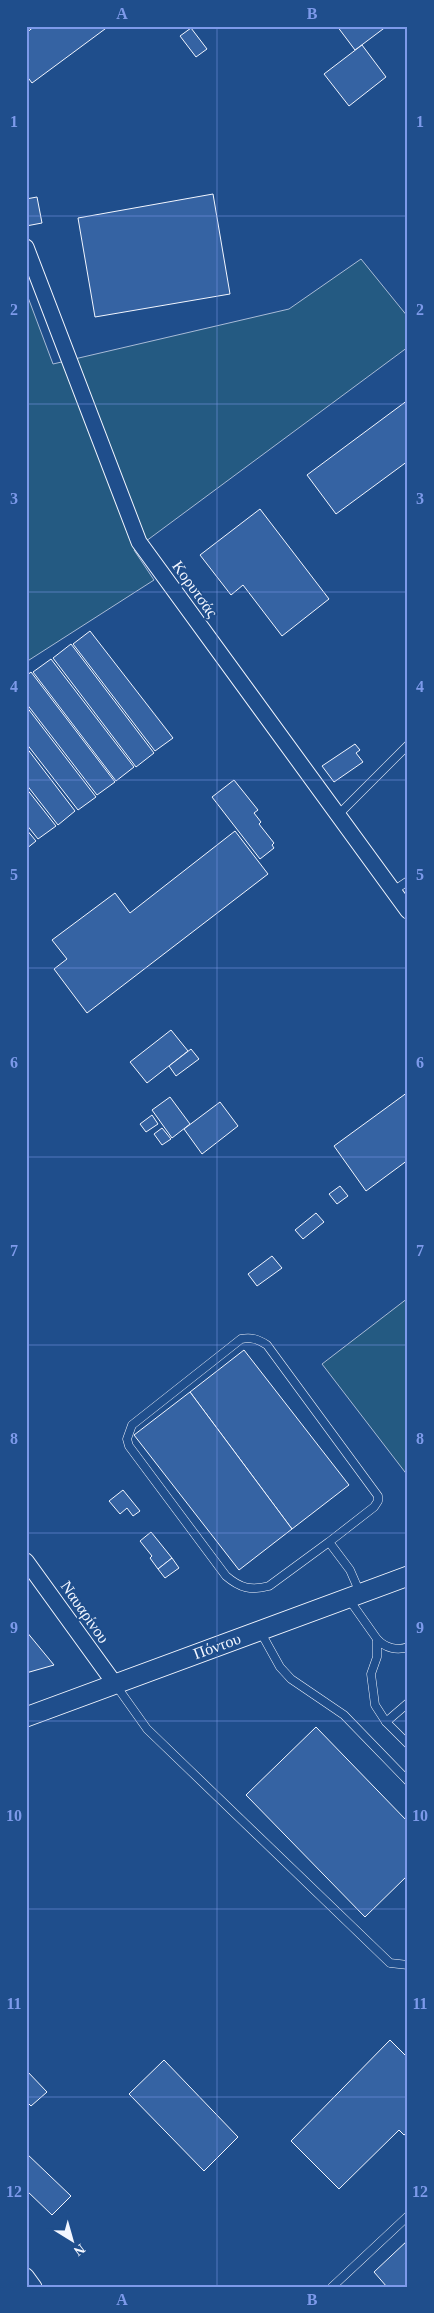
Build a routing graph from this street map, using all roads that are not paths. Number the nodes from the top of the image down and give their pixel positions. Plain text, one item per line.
1 (26, 247) edge
2 (408, 745) edge
3 (338, 816) junction
4 (408, 881) edge
5 (393, 891) junction
6 (408, 911) edge
7 (329, 1542) junction
8 (26, 1561) edge
9 (407, 1576) edge
10 (354, 1596) junction
11 (260, 1630) junction
12 (377, 1639) junction
13 (408, 1647) edge
14 (115, 1684) junction
15 (408, 1703) edge
16 (26, 1717) edge
17 (386, 1722) junction
18 (408, 1744) edge
19 (408, 1781) edge
20 (408, 1965) edge
21 (408, 2216) edge
22 (26, 2276) edge
23 (34, 2287) edge
24 (332, 2287) edge

1 - 3 street, Κορυτσάς
2 - 3 lane
3 - 5 street, Κορυτσάς
4 - 5 lane
5 - 6 street, Κορυτσάς
7 - 7 lane
7 - 10 lane
8 - 14 street, Ναυαρίνου
9 - 10 street, Πόντου
10 - 11 street, Πόντου
10 - 12 lane
11 - 14 street, Πόντου
11 - 19 lane
12 - 13 lane
12 - 17 lane
14 - 16 street, Πόντου
14 - 20 lane
15 - 17 lane
17 - 18 lane
21 - 24 lane
22 - 23 street

